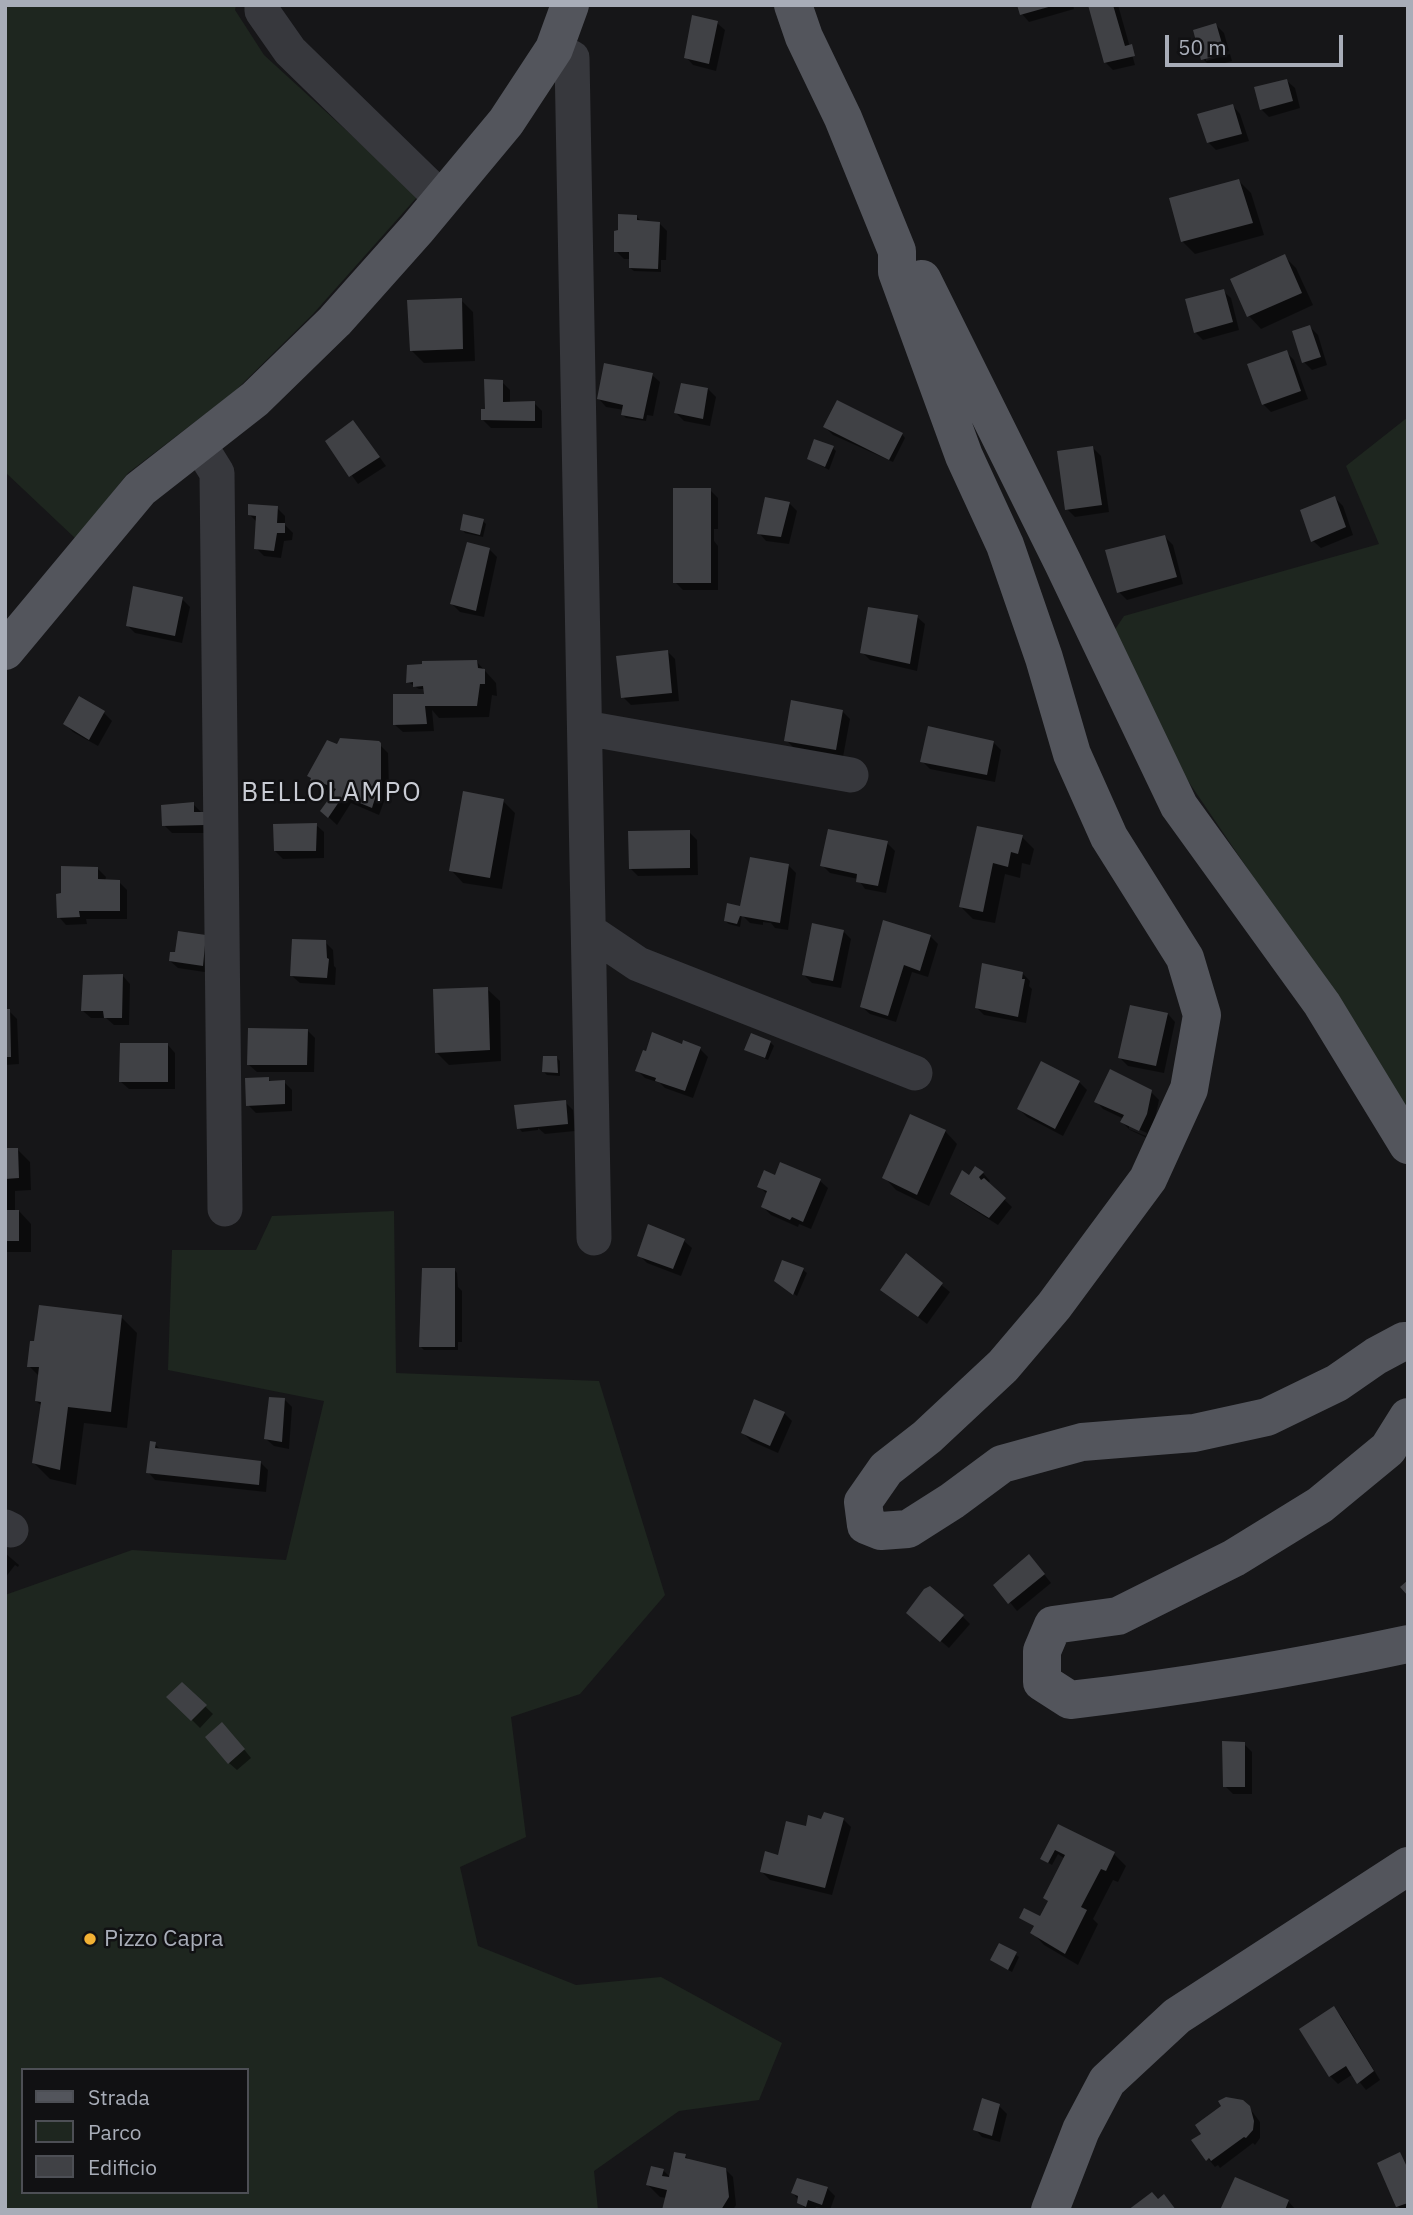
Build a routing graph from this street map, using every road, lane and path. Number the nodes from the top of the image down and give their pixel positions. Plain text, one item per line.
1 (262, 5) edge
2 (570, 5) edge
3 (793, 5) edge
4 (554, 49) junction
5 (442, 198) junction
6 (897, 251) junction
7 (199, 444) junction
8 (5, 651) edge
9 (585, 729) junction
10 (851, 775) dead end
11 (589, 931) junction
12 (915, 1073) dead end
13 (1408, 1145) edge
14 (225, 1209) dead end
15 (594, 1238) dead end
16 (1408, 1342) edge
17 (1408, 1417) edge
18 (1408, 1644) edge
19 (1408, 1866) edge
20 (1050, 2210) edge

1 - 5 street
2 - 4 main road
3 - 6 main road
4 - 5 main road
4 - 9 street
5 - 7 main road
6 - 13 main road
6 - 16 main road
7 - 8 main road
7 - 14 street
9 - 10 street
9 - 11 street
11 - 12 street
11 - 15 street
17 - 18 main road
19 - 20 main road

